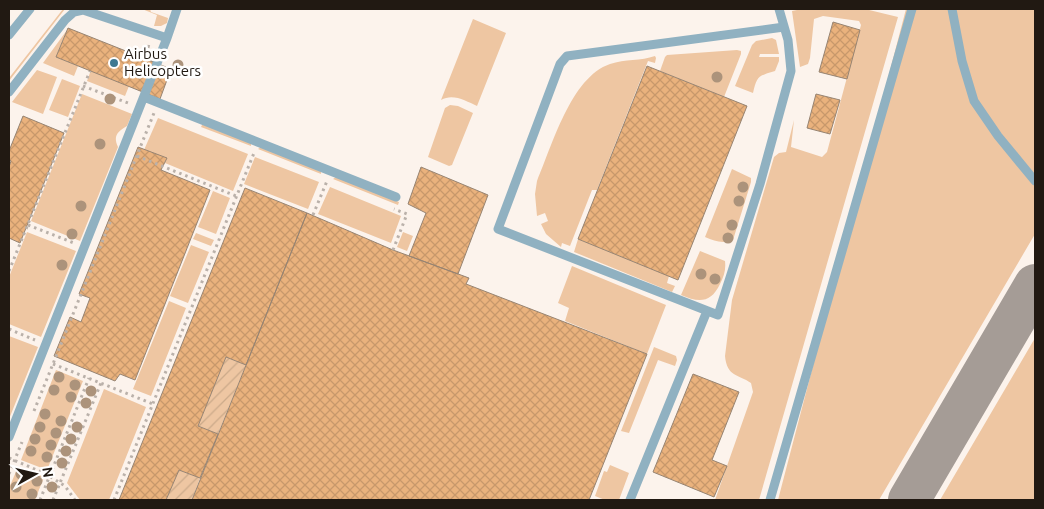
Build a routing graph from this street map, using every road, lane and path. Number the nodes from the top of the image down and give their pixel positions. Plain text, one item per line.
1 (30, 9) edge
2 (177, 9) edge
3 (779, 9) edge
4 (912, 9) edge
5 (952, 9) edge
6 (784, 27) junction
7 (9, 35) edge
8 (168, 38) junction
9 (90, 71) dead end
10 (83, 86) junction
11 (9, 92) edge
12 (144, 96) junction
13 (134, 105) dead end
14 (154, 113) dead end
15 (254, 152) dead end
16 (137, 156) junction
17 (331, 171) junction
18 (1035, 181) edge
19 (236, 196) junction
20 (396, 197) dead end
21 (313, 215) dead end
22 (28, 225) junction
23 (84, 247) junction
24 (9, 271) edge
25 (707, 311) junction
26 (9, 329) edge
27 (46, 344) junction
28 (54, 364) junction
29 (89, 378) junction
30 (101, 383) junction
31 (153, 404) junction
32 (32, 416) dead end
33 (25, 434) dead end
34 (9, 436) edge
35 (9, 458) edge
36 (14, 460) junction
37 (9, 474) edge
38 (50, 476) junction
39 (60, 482) junction
40 (40, 500) edge
41 (53, 500) edge
42 (75, 500) edge
43 (114, 500) edge
44 (630, 500) edge
45 (770, 500) edge

1 - 7 lane
2 - 8 lane
3 - 6 lane
4 - 45 lane
5 - 18 lane
6 - 25 lane
6 - 25 lane
8 - 11 lane
8 - 12 lane
9 - 10 path
10 - 13 path
10 - 22 path
12 - 17 lane
12 - 23 lane
14 - 16 path
15 - 19 path
16 - 19 path
16 - 28 path
17 - 20 lane
17 - 21 path
19 - 31 path
22 - 23 path
22 - 24 path
23 - 27 lane
25 - 44 lane
26 - 27 path
27 - 34 lane
28 - 29 path
28 - 32 path
29 - 30 path
29 - 38 path
30 - 31 path
30 - 39 path
31 - 43 path
33 - 36 path
35 - 36 path
36 - 37 path
36 - 38 path
38 - 39 path
38 - 40 path
39 - 41 path
39 - 42 path

